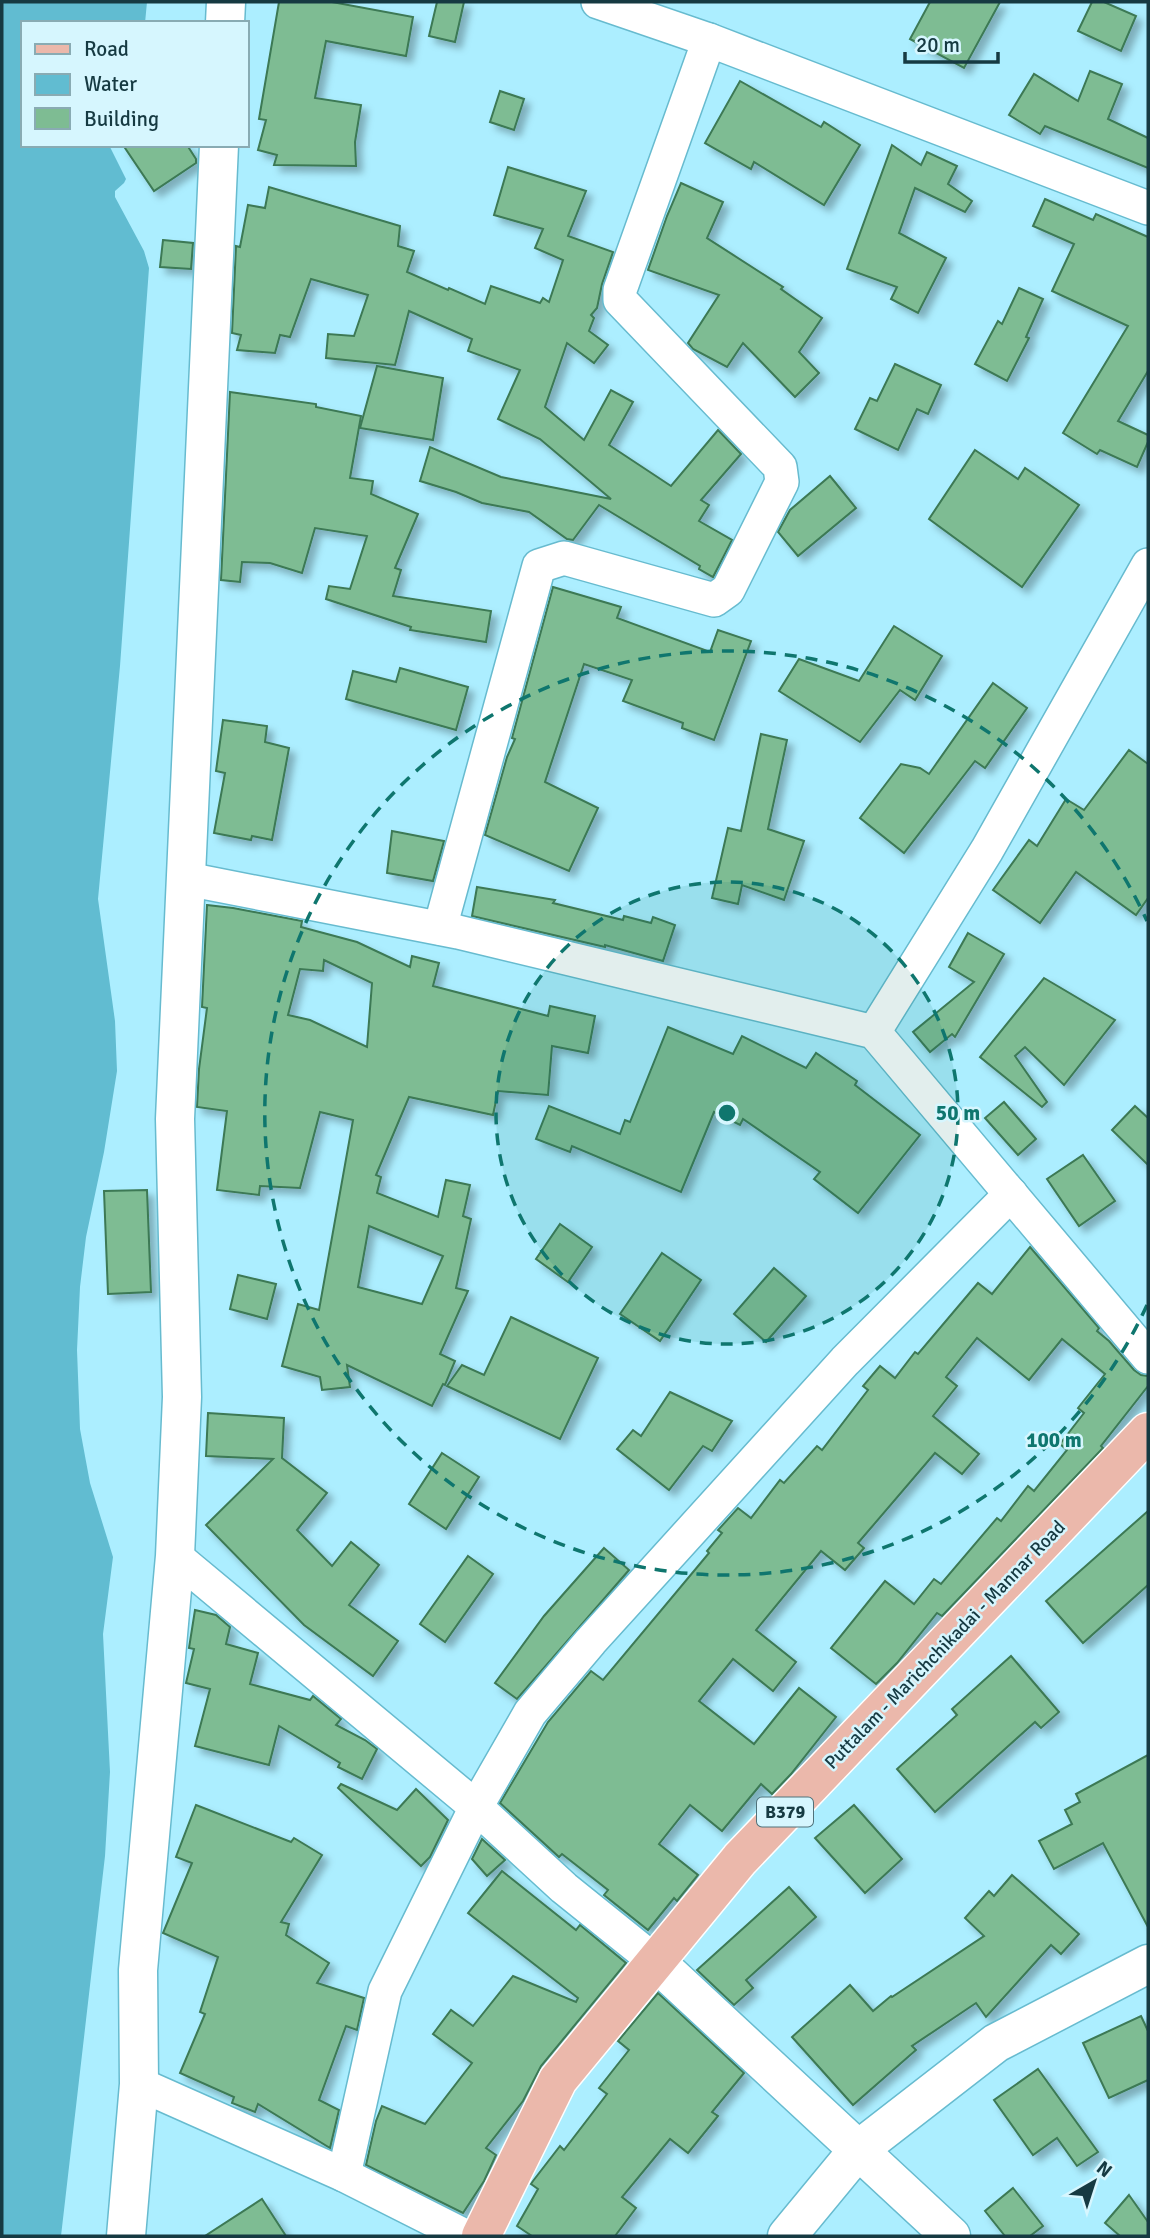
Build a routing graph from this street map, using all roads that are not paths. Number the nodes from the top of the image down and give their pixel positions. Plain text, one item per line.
1 (226, 2) edge
2 (598, 2) edge
3 (225, 21) edge
4 (709, 40) junction
5 (219, 147) edge
6 (1148, 208) edge
7 (1148, 565) edge
8 (187, 879) junction
9 (440, 928) junction
10 (874, 1032) junction
11 (1011, 1194) junction
12 (1148, 1357) edge
13 (1148, 1432) edge
14 (175, 1556) junction
15 (476, 1807) junction
16 (656, 1962) junction
17 (1148, 1964) edge
18 (139, 2084) junction
19 (859, 2150) junction
20 (344, 2175) junction
21 (126, 2236) edge
22 (464, 2236) edge
23 (481, 2236) edge
24 (787, 2236) edge
25 (951, 2236) edge

1 - 3 street
2 - 4 street
4 - 6 street
4 - 9 street
5 - 8 street
7 - 10 street
8 - 9 street
8 - 14 street
9 - 10 street
10 - 11 street
11 - 12 street
11 - 15 street
13 - 16 main road, Puttalam - Marichchikadai - Mannar Road / B379
14 - 15 street
14 - 18 street
15 - 16 street
15 - 20 street
16 - 19 street
16 - 23 main road, Puttalam - Marichchikadai - Mannar Road / B379
17 - 19 street
18 - 20 street
18 - 21 street
19 - 24 street
19 - 25 street
20 - 22 street

